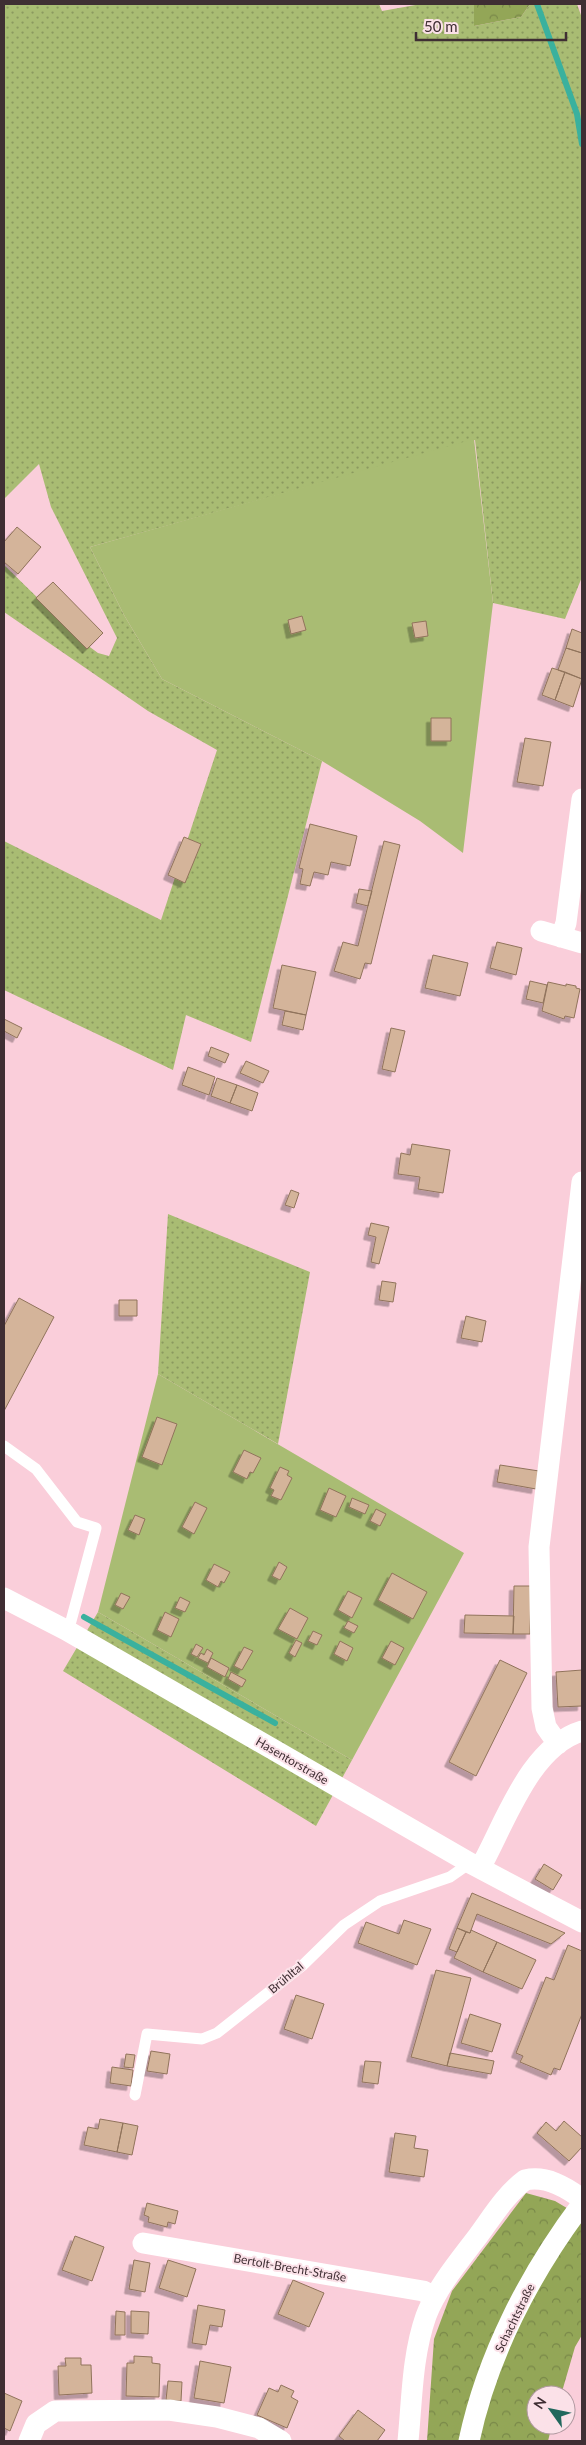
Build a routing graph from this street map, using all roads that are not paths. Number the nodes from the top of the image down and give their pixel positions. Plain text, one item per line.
1 (582, 798) edge
2 (580, 838) edge
3 (582, 943) edge
4 (582, 1182) edge
5 (575, 1305) edge
6 (4, 1446) edge
7 (4, 1598) edge
8 (66, 1630) junction
9 (582, 1731) edge
10 (558, 1744) junction
11 (475, 1865) junction
12 (582, 1922) edge
13 (135, 2095) dead end
14 (582, 2199) edge
15 (582, 2204) edge
16 (143, 2242) dead end
17 (434, 2297) junction
18 (29, 2441) edge
19 (281, 2441) edge
20 (408, 2441) edge
21 (469, 2441) edge

1 - 2 street
2 - 3 street
4 - 5 street
5 - 10 street
6 - 8 lane
7 - 8 street, Hasentorstraße
8 - 11 street, Hasentorstraße
9 - 10 street
10 - 11 street
11 - 12 street, Hasentorstraße
11 - 13 lane, Brühltal
14 - 17 street
15 - 21 street, Schachtstraße
16 - 17 street, Bertolt-Brecht-Straße
17 - 20 street
18 - 19 street

